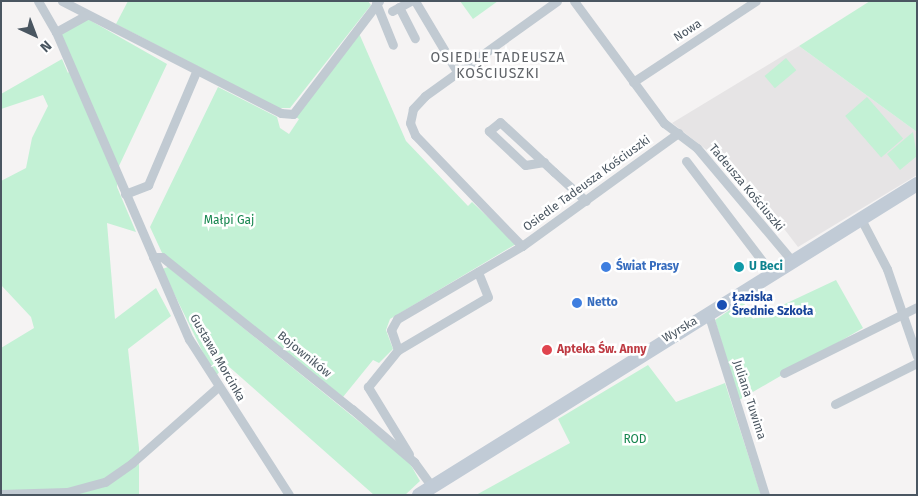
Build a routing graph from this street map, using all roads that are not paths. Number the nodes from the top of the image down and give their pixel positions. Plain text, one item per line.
1 (38, 1) edge
2 (62, 1) edge
3 (411, 1) edge
4 (415, 1) edge
5 (557, 1) edge
6 (574, 1) edge
7 (756, 1) edge
8 (378, 2) edge
9 (87, 15) junction
10 (56, 32) junction
11 (415, 38) dead end
12 (394, 46) dead end
13 (196, 72) junction
14 (458, 73) junction
15 (634, 82) junction
16 (678, 133) junction
17 (686, 161) dead end
18 (544, 162) junction
19 (917, 184) edge
20 (126, 196) junction
21 (586, 201) junction
22 (861, 219) junction
23 (522, 246) junction
24 (153, 257) junction
25 (793, 262) junction
26 (478, 272) junction
27 (772, 274) junction
28 (917, 307) edge
29 (708, 313) junction
30 (901, 313) junction
31 (398, 350) junction
32 (917, 356) edge
33 (917, 363) edge
34 (784, 373) dead end
35 (218, 387) junction
36 (835, 404) dead end
37 (414, 462) junction
38 (430, 485) junction
39 (1, 494) edge
40 (289, 495) edge
41 (420, 495) edge
42 (765, 495) edge

1 - 10 street, Gustawa Morcinka
2 - 9 street
3 - 11 street
4 - 14 street
5 - 14 street, Osiedle Tadeusza Kościuszki
6 - 15 street
7 - 15 street, Nowa
8 - 12 street
8 - 13 street
9 - 10 street
9 - 13 street
10 - 20 street, Gustawa Morcinka
13 - 20 street
14 - 23 street, Osiedle Tadeusza Kościuszki
15 - 16 street
16 - 21 street, Osiedle Tadeusza Kościuszki
16 - 25 street, Tadeusza Kościuszki
17 - 27 street
18 - 18 street
18 - 21 street
19 - 22 street, Wyrska
20 - 24 street, Gustawa Morcinka
21 - 23 street, Osiedle Tadeusza Kościuszki
22 - 25 street, Wyrska
22 - 30 street
23 - 26 street
24 - 35 street, Gustawa Morcinka
24 - 37 street, Bojowników
25 - 27 street, Wyrska
26 - 31 street
26 - 31 street
27 - 29 street, Wyrska
28 - 30 street
29 - 38 street, Wyrska
29 - 42 street, Juliana Tuwima
30 - 32 street
30 - 34 street
31 - 37 street
33 - 36 street
35 - 39 street
35 - 40 street, Gustawa Morcinka
37 - 38 street, Bojowników
38 - 41 street, Wyrska

